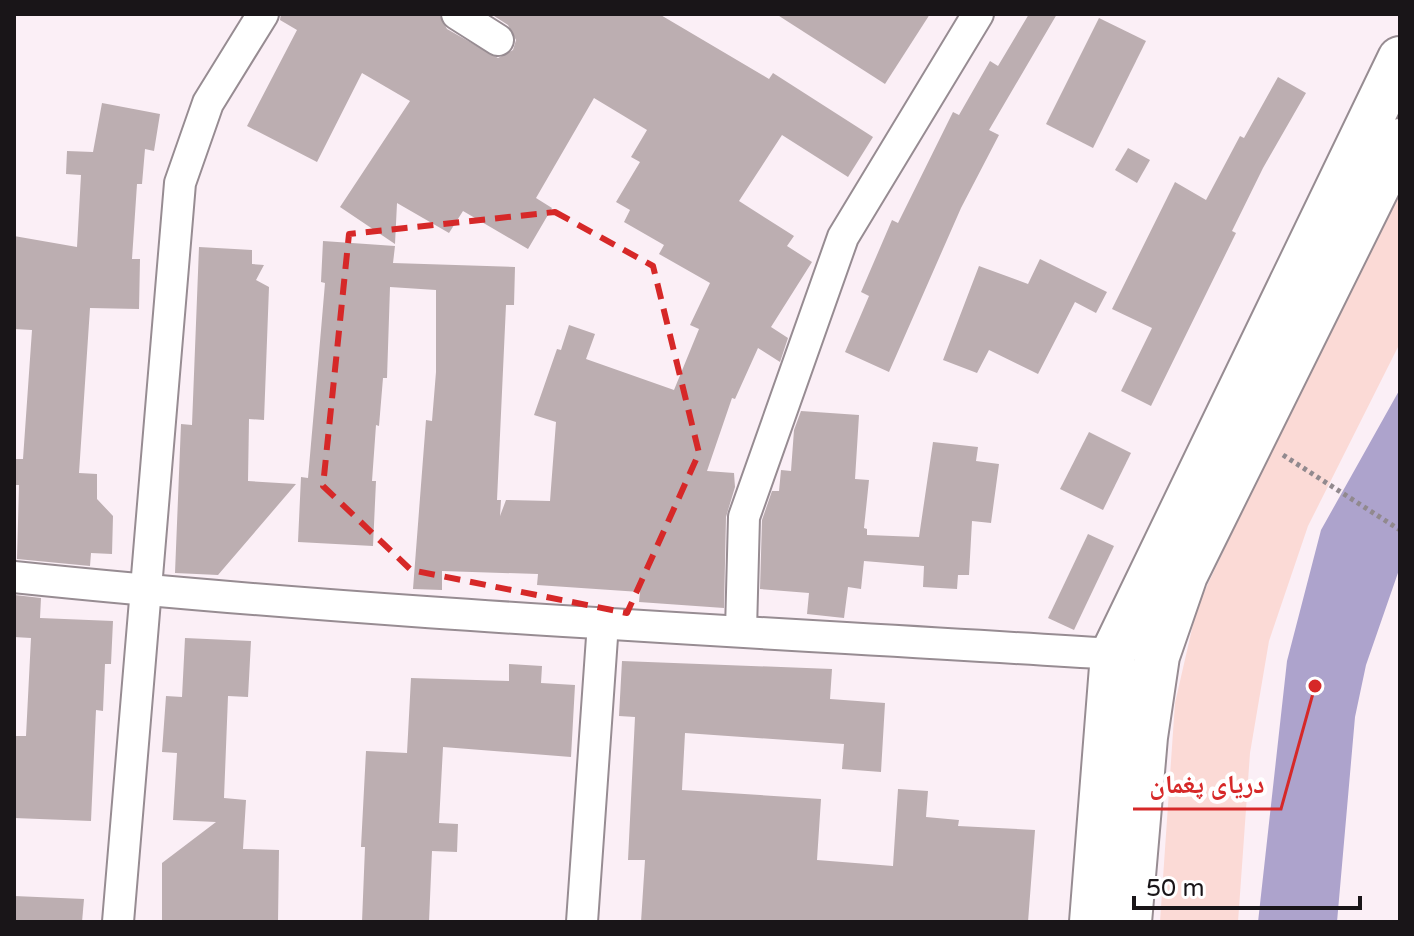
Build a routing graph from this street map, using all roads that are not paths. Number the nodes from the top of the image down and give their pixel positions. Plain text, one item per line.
1 (263, 14) edge
2 (457, 14) edge
3 (978, 14) edge
4 (498, 40) dead end
5 (1400, 59) edge
6 (1400, 141) edge
7 (14, 577) edge
8 (144, 591) junction
9 (603, 623) junction
10 (741, 630) junction
11 (1113, 654) junction
12 (118, 922) edge
13 (582, 922) edge
14 (1092, 922) edge
15 (1129, 922) edge

1 - 8 street
2 - 4 street
3 - 10 street
5 - 11 main road
6 - 15 main road
7 - 8 street
8 - 9 street
8 - 12 street
9 - 10 street
9 - 13 street
10 - 11 street
11 - 14 main road

